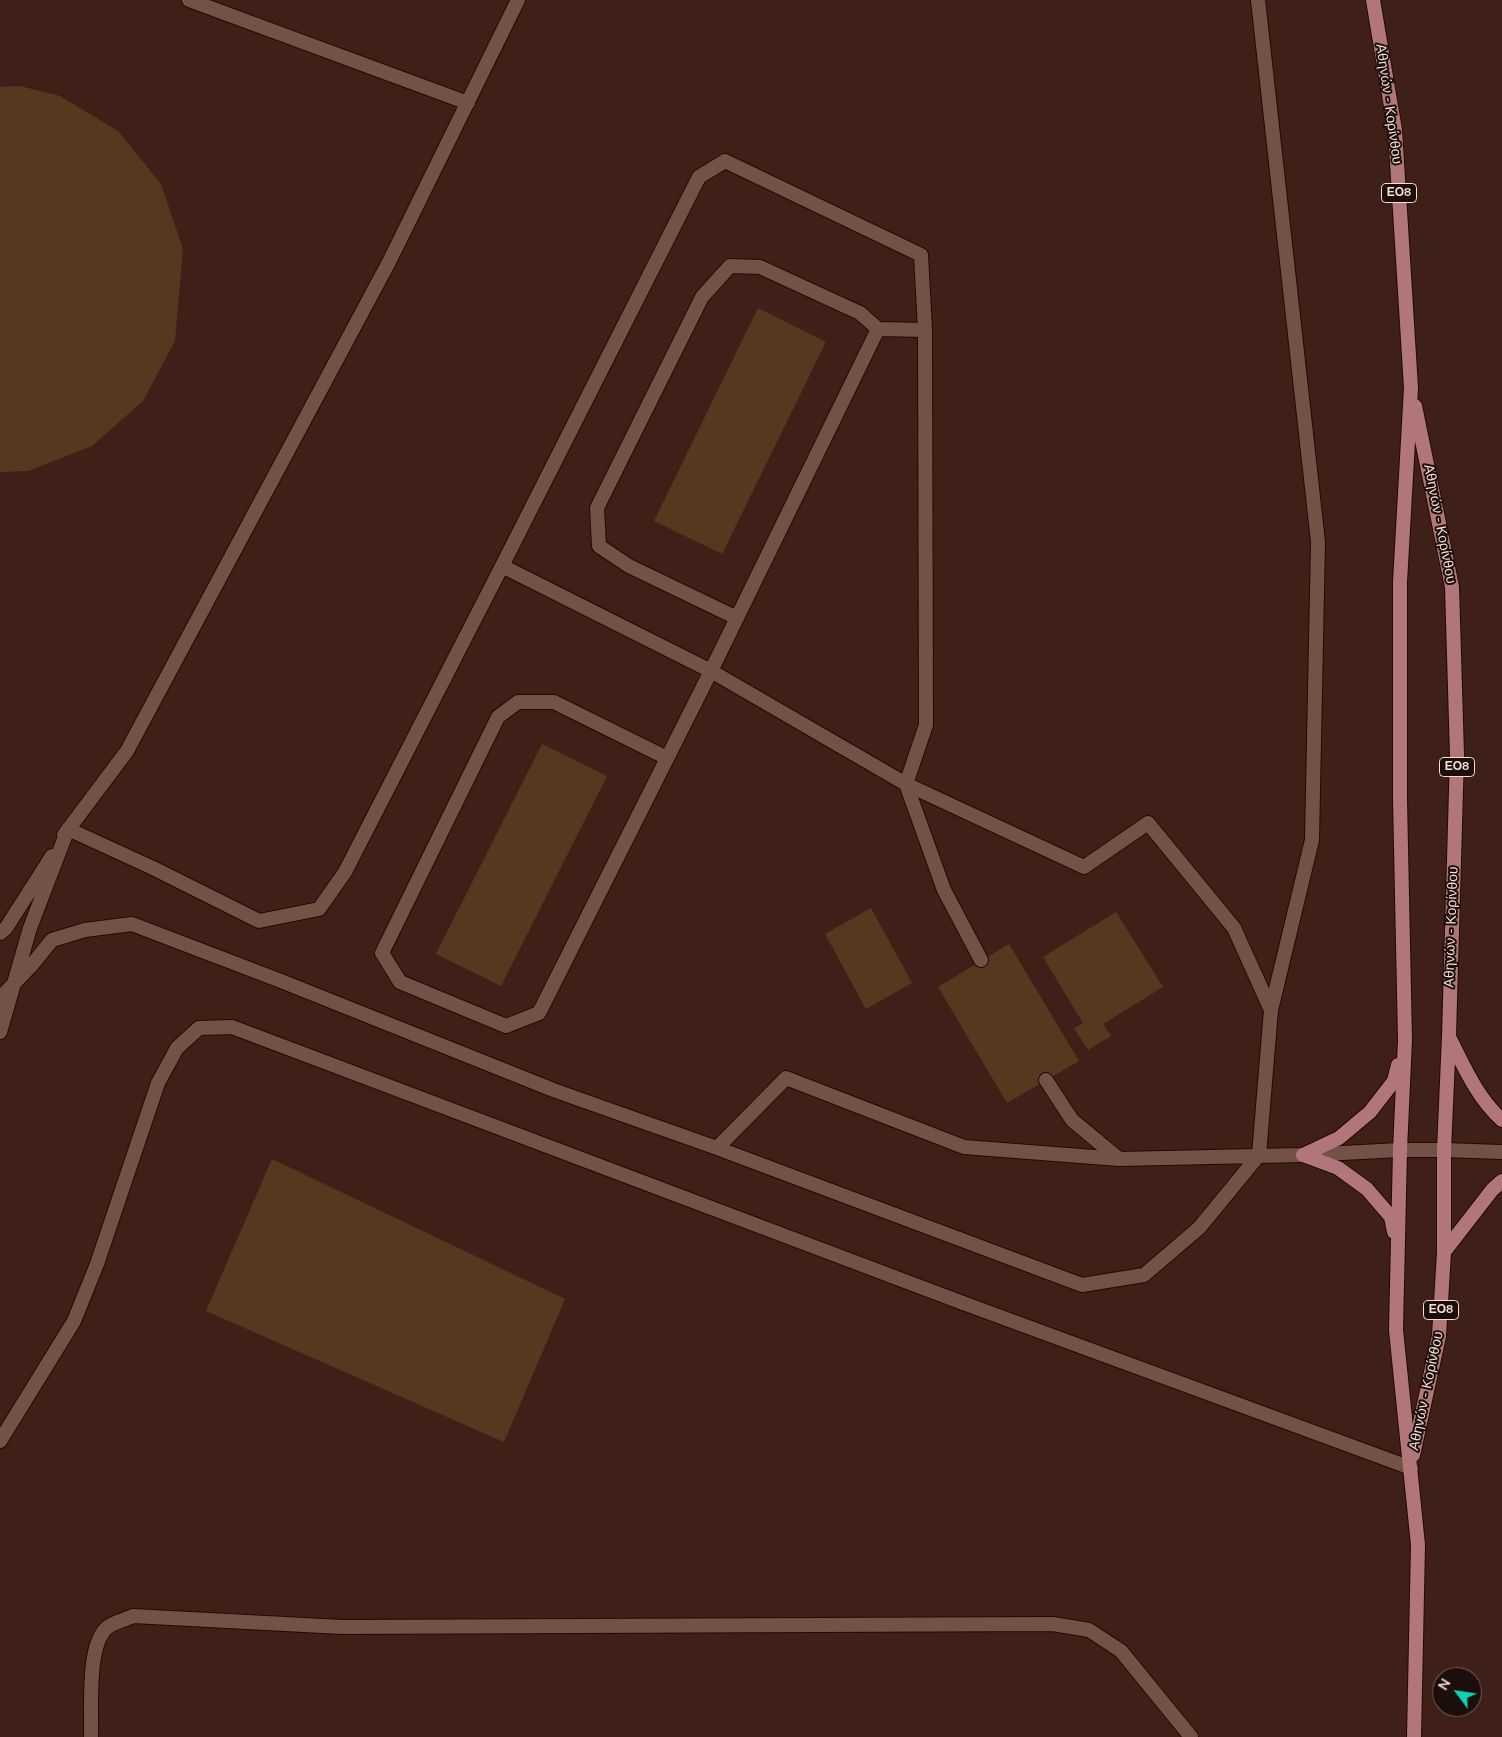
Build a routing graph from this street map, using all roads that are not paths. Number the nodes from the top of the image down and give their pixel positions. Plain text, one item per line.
1 (189, 0) edge
2 (518, 0) edge
3 (1258, 0) edge
4 (1373, 0) edge
5 (468, 103) junction
6 (878, 329) junction
7 (926, 330) junction
8 (1412, 388) junction
9 (502, 566) junction
10 (737, 618) junction
11 (711, 671) junction
12 (667, 758) junction
13 (906, 784) junction
14 (68, 829) junction
15 (0, 933) edge
16 (982, 960) dead end
17 (15, 982) junction
18 (0, 998) edge
19 (1272, 1010) junction
20 (0, 1032) edge
21 (1449, 1036) junction
22 (1405, 1040) junction
23 (1046, 1080) dead end
24 (1502, 1120) edge
25 (717, 1148) junction
26 (1400, 1150) junction
27 (1444, 1150) junction
28 (1502, 1152) edge
29 (1260, 1155) junction
30 (1303, 1155) junction
31 (1119, 1159) junction
32 (1502, 1181) edge
33 (1398, 1248) junction
34 (1444, 1252) junction
35 (0, 1441) edge
36 (1411, 1468) junction
37 (91, 1737) edge
38 (1191, 1737) edge
39 (1414, 1737) edge

1 - 5 street
2 - 5 street
3 - 19 street
4 - 8 main road, Αθηνών - Κορίνθου / ΕΟ8
5 - 14 street
6 - 7 street
6 - 10 street
6 - 10 street
7 - 9 street
7 - 13 street
8 - 21 main road, Αθηνών - Κορίνθου / ΕΟ8
8 - 22 main road, Αθηνών - Κορίνθου / ΕΟ8
9 - 11 street
9 - 14 street
10 - 11 street
11 - 12 street
11 - 13 street
12 - 12 street
13 - 16 street
13 - 19 street
14 - 15 street
14 - 17 street
17 - 18 street
17 - 20 street
17 - 25 street
19 - 29 street
21 - 24 main road
21 - 27 main road, Αθηνών - Κορίνθου / ΕΟ8
22 - 26 main road, Αθηνών - Κορίνθου / ΕΟ8
22 - 30 main road
23 - 31 street
25 - 29 street
25 - 31 street
26 - 27 street
26 - 30 street
26 - 33 main road, Αθηνών - Κορίνθου / ΕΟ8
27 - 28 street
27 - 34 main road, Αθηνών - Κορίνθου / ΕΟ8
29 - 30 street
29 - 31 street
30 - 33 main road
32 - 34 main road
33 - 36 main road, Αθηνών - Κορίνθου / ΕΟ8
34 - 36 main road, Αθηνών - Κορίνθου / ΕΟ8
35 - 36 street
36 - 39 main road, Αθηνών - Κορίνθου / ΕΟ8
37 - 38 street

